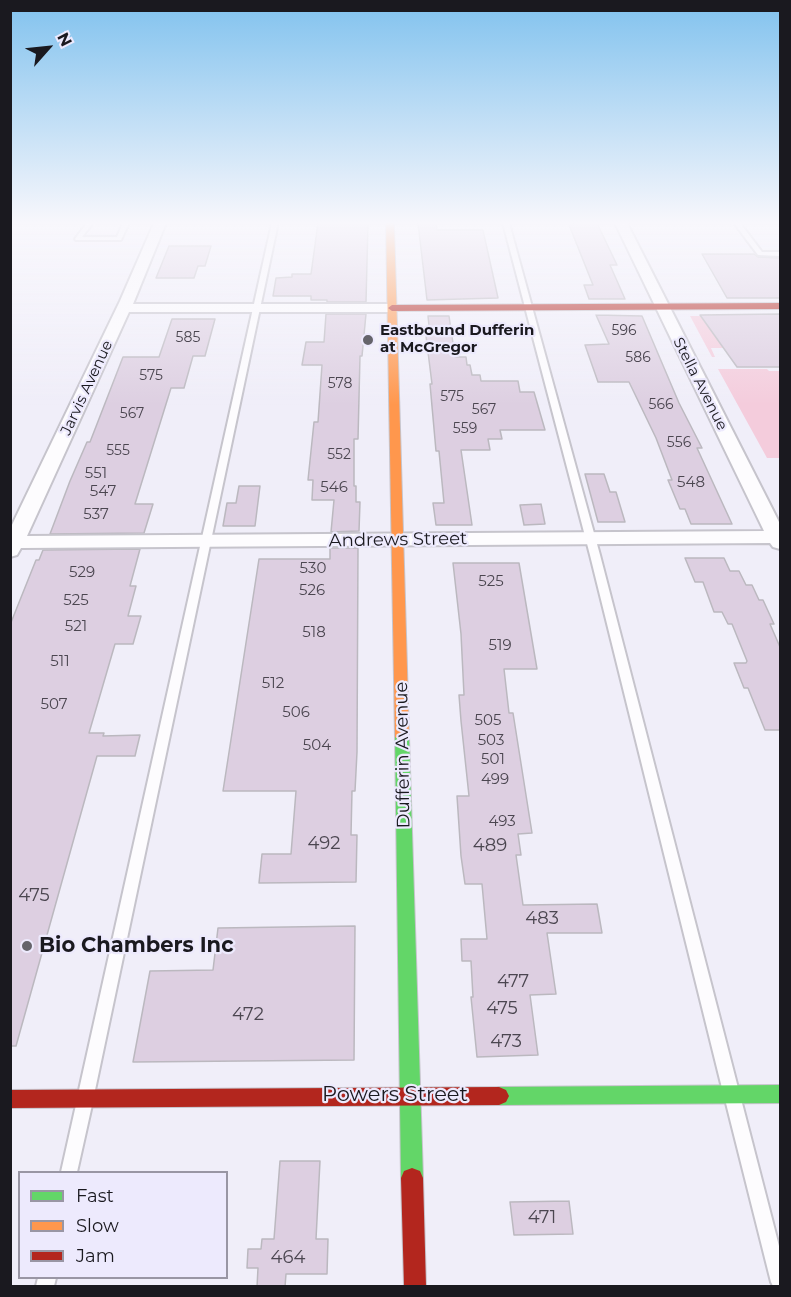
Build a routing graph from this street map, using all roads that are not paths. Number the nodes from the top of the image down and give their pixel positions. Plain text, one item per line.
1 (134, 284) edge
2 (261, 284) edge
3 (391, 284) edge
4 (522, 284) edge
5 (651, 284) edge
6 (662, 306) junction
7 (780, 306) edge
8 (528, 307) junction
9 (123, 308) junction
10 (256, 308) junction
11 (392, 308) junction
12 (398, 539) junction
13 (591, 539) junction
14 (779, 539) edge
15 (205, 542) junction
16 (13, 546) edge
17 (732, 1094) junction
18 (780, 1094) edge
19 (410, 1095) junction
20 (85, 1098) junction
21 (10, 1099) edge
22 (69, 1171) edge
23 (780, 1282) edge
24 (415, 1287) edge

1 - 9 street, Jarvis Avenue
2 - 10 lane
3 - 11 main road, Dufferin Avenue
4 - 8 lane
5 - 6 street, Stella Avenue
6 - 7 main road
6 - 8 main road
6 - 14 street, Stella Avenue
8 - 11 main road
8 - 13 lane
9 - 10 street
9 - 16 street, Jarvis Avenue
10 - 11 street
10 - 15 lane
11 - 12 main road, Dufferin Avenue
12 - 13 street, Andrews Street
12 - 15 street, Andrews Street
12 - 19 main road, Dufferin Avenue
13 - 14 street, Andrews Street
13 - 17 lane
15 - 16 street, Andrews Street
15 - 20 lane
17 - 18 main road, Powers Street
17 - 19 main road, Powers Street
17 - 23 lane
19 - 20 main road, Powers Street
19 - 24 main road, Dufferin Avenue
20 - 21 main road, Powers Street
20 - 22 lane

